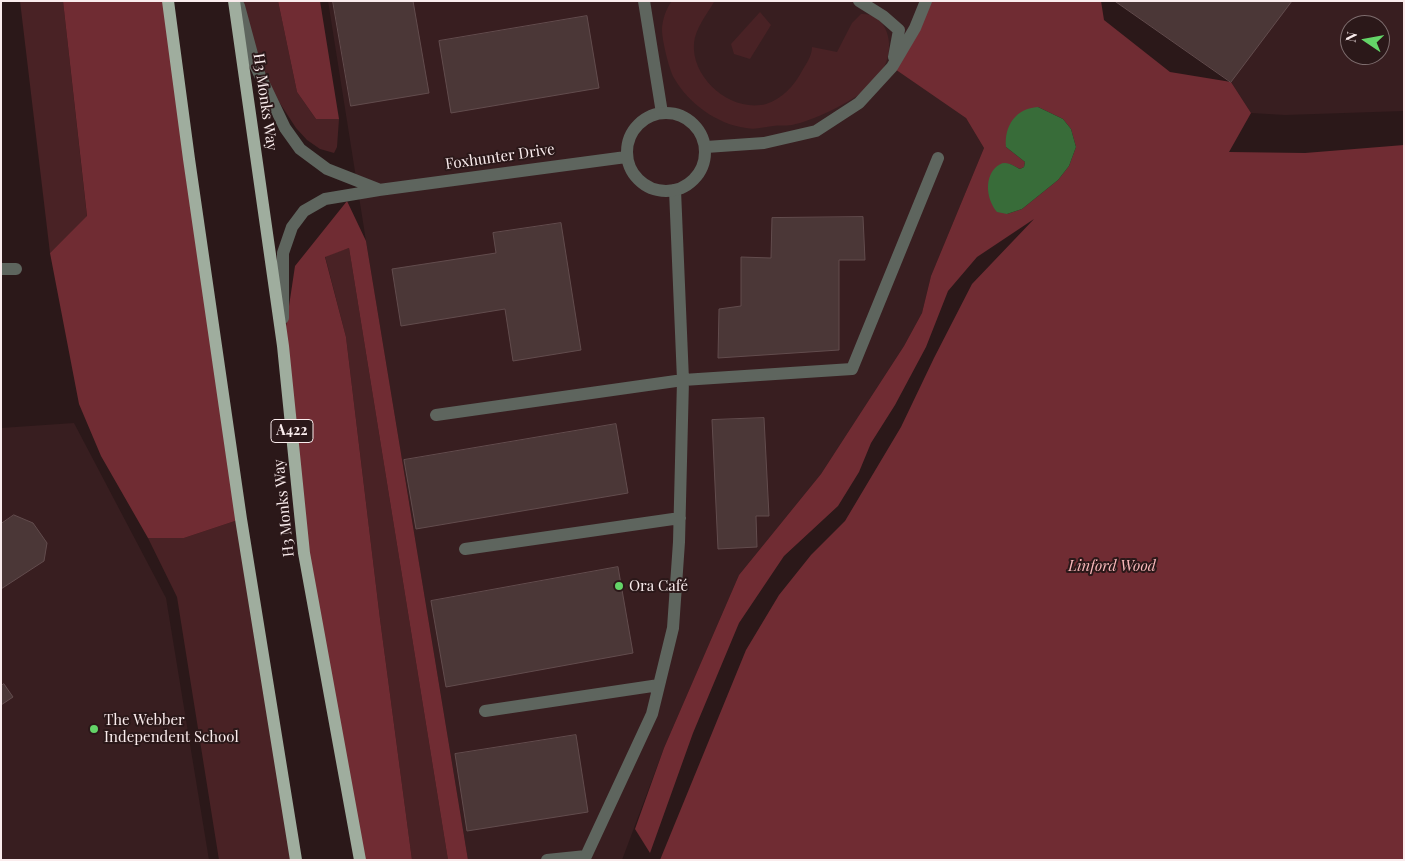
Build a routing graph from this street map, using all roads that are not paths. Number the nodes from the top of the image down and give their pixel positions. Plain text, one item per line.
1 (168, 1) edge
2 (236, 1) edge
3 (644, 1) edge
4 (859, 1) edge
5 (926, 1) edge
6 (892, 67) junction
7 (662, 113) junction
8 (706, 147) junction
9 (626, 157) junction
10 (938, 158) dead end
11 (379, 190) junction
12 (675, 190) junction
13 (1, 269) edge
14 (16, 269) dead end
15 (283, 346) junction
16 (683, 380) junction
17 (436, 415) dead end
18 (680, 518) junction
19 (465, 549) dead end
20 (659, 685) junction
21 (485, 711) dead end
22 (296, 860) edge
23 (360, 860) edge
24 (547, 860) edge

1 - 22 main road
2 - 11 street, Foxhunter Drive
2 - 15 main road, H3 Monks Way / A422
3 - 7 street
4 - 6 street
5 - 6 street
6 - 8 street
7 - 8 street
7 - 9 street
8 - 12 street
9 - 11 street, Foxhunter Drive
9 - 12 street
10 - 16 street
11 - 15 street, Foxhunter Drive
12 - 16 street
13 - 14 street
15 - 23 main road, H3 Monks Way / A422
16 - 17 street
16 - 18 street
18 - 19 street
18 - 20 street
20 - 21 street
20 - 24 street

